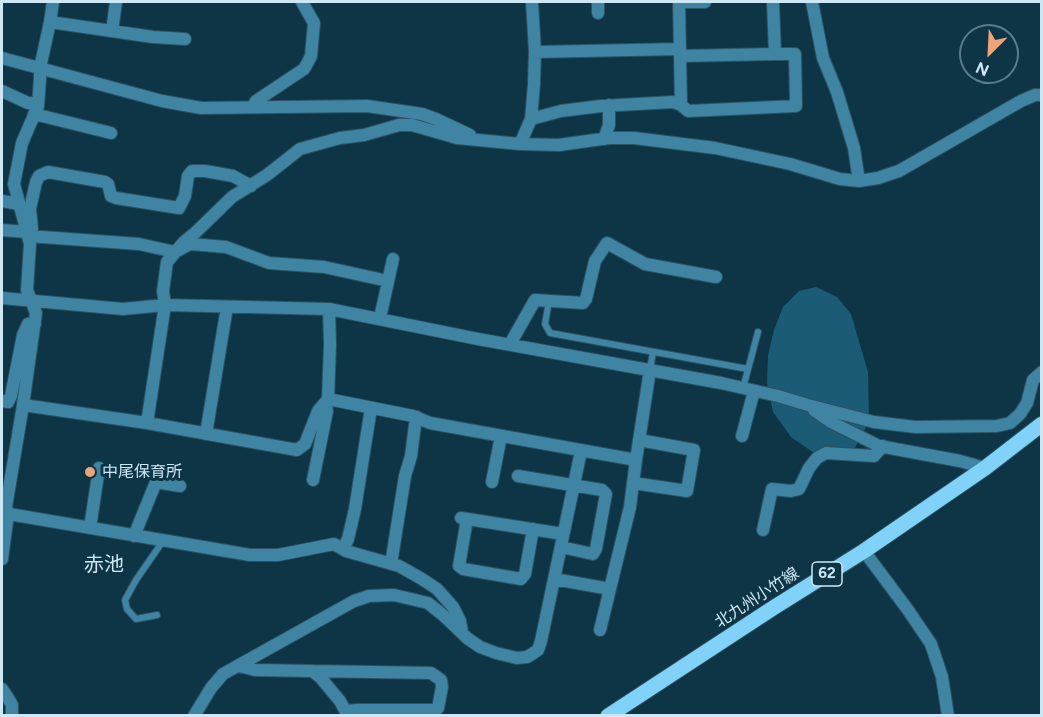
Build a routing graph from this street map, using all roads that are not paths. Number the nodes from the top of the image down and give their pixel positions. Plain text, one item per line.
1 (53, 2) edge
2 (116, 2) edge
3 (302, 2) edge
4 (532, 2) edge
5 (679, 2) edge
6 (705, 2) edge
7 (773, 2) edge
8 (812, 2) edge
9 (50, 22) junction
10 (112, 31) junction
11 (185, 39) dead end
12 (535, 52) junction
13 (680, 52) junction
14 (775, 54) junction
15 (2, 58) edge
16 (40, 68) junction
17 (2, 91) edge
18 (1041, 95) edge
19 (609, 105) junction
20 (681, 105) junction
21 (253, 107) junction
22 (36, 108) junction
23 (531, 119) junction
24 (111, 133) dead end
25 (604, 139) junction
26 (479, 140) junction
27 (520, 144) junction
28 (859, 181) junction
29 (251, 186) junction
30 (2, 201) edge
31 (19, 204) junction
32 (2, 230) edge
33 (29, 235) junction
34 (175, 252) junction
35 (393, 259) dead end
36 (716, 277) dead end
37 (388, 281) junction
38 (2, 298) edge
39 (32, 300) junction
40 (549, 301) junction
41 (165, 305) junction
42 (227, 307) junction
43 (329, 309) junction
44 (380, 318) junction
45 (34, 324) junction
46 (758, 332) dead end
47 (510, 344) junction
48 (653, 352) junction
49 (748, 369) junction
50 (650, 370) junction
51 (1041, 372) edge
52 (749, 389) junction
53 (2, 401) edge
54 (326, 401) junction
55 (23, 405) junction
56 (808, 405) junction
57 (371, 408) junction
58 (417, 417) junction
59 (147, 423) junction
60 (1041, 424) edge
61 (206, 434) junction
62 (742, 435) dead end
63 (501, 436) junction
64 (639, 440) junction
65 (883, 446) junction
66 (581, 451) junction
67 (636, 460) junction
68 (99, 468) dead end
69 (985, 468) junction
70 (518, 476) dead end
71 (313, 480) dead end
72 (492, 482) dead end
73 (633, 483) junction
74 (180, 486) dead end
75 (573, 486) junction
76 (5, 513) edge
77 (90, 528) junction
78 (533, 529) junction
79 (763, 530) dead end
80 (563, 534) junction
81 (134, 536) junction
82 (163, 540) junction
83 (561, 547) junction
84 (343, 549) junction
85 (864, 551) junction
86 (2, 559) edge
87 (391, 564) junction
88 (554, 579) junction
89 (610, 589) junction
90 (157, 615) dead end
91 (600, 630) dead end
92 (462, 632) junction
93 (239, 666) junction
94 (312, 671) junction
95 (2, 689) edge
96 (347, 713) edge
97 (12, 716) edge
98 (194, 716) edge
99 (608, 716) edge
100 (948, 716) edge

1 - 9 street
2 - 10 street
3 - 21 street
4 - 12 street
5 - 6 street
5 - 13 street
7 - 14 street
8 - 28 street
9 - 10 street
9 - 16 street
10 - 11 street
12 - 13 street
12 - 23 street
13 - 14 street
13 - 20 street
14 - 20 street
15 - 16 street
16 - 21 street
16 - 22 street
17 - 22 street
18 - 28 street
19 - 20 street
19 - 23 street
19 - 25 street
21 - 26 street
22 - 24 street
22 - 31 street
23 - 27 street
25 - 27 street
25 - 28 street
26 - 27 street
26 - 29 street
29 - 33 street
29 - 34 street
30 - 31 street
31 - 33 street
32 - 33 street
33 - 34 street
33 - 39 street
34 - 37 street
34 - 41 street
35 - 37 street
36 - 40 street
37 - 44 street
38 - 39 street
39 - 41 street
39 - 45 street
40 - 47 street
40 - 48 lane
41 - 42 street
41 - 59 street
42 - 43 street
42 - 61 street
43 - 44 street
43 - 54 street
44 - 47 street
45 - 53 street
45 - 55 street
46 - 49 lane
47 - 50 street
48 - 49 lane
48 - 50 lane
49 - 52 lane
50 - 52 street
50 - 64 street
51 - 56 street
52 - 56 street
52 - 62 street
54 - 57 street
54 - 61 street
54 - 71 street
55 - 59 street
55 - 76 street
56 - 65 street
57 - 58 street
57 - 84 street
58 - 63 street
58 - 87 street
59 - 61 street
60 - 69 main road, 北九州小竹線 / 62
63 - 66 street
63 - 72 street
64 - 67 street
64 - 73 street
65 - 69 street
65 - 79 street
66 - 67 street
66 - 75 street
67 - 73 street
68 - 77 street
69 - 85 main road, 北九州小竹線 / 62
70 - 75 street
73 - 89 street
74 - 81 street
75 - 80 street
75 - 83 street
76 - 77 street
76 - 86 street
77 - 81 street
78 - 78 street
78 - 80 street
80 - 83 street
81 - 82 street
82 - 84 street
82 - 90 lane
83 - 88 street
84 - 87 street
85 - 99 main road, 北九州小竹線 / 62
85 - 100 street
87 - 92 street
88 - 89 street
88 - 92 street
89 - 91 street
92 - 93 street
93 - 94 street
93 - 98 street
94 - 96 street
94 - 96 street
95 - 97 street

